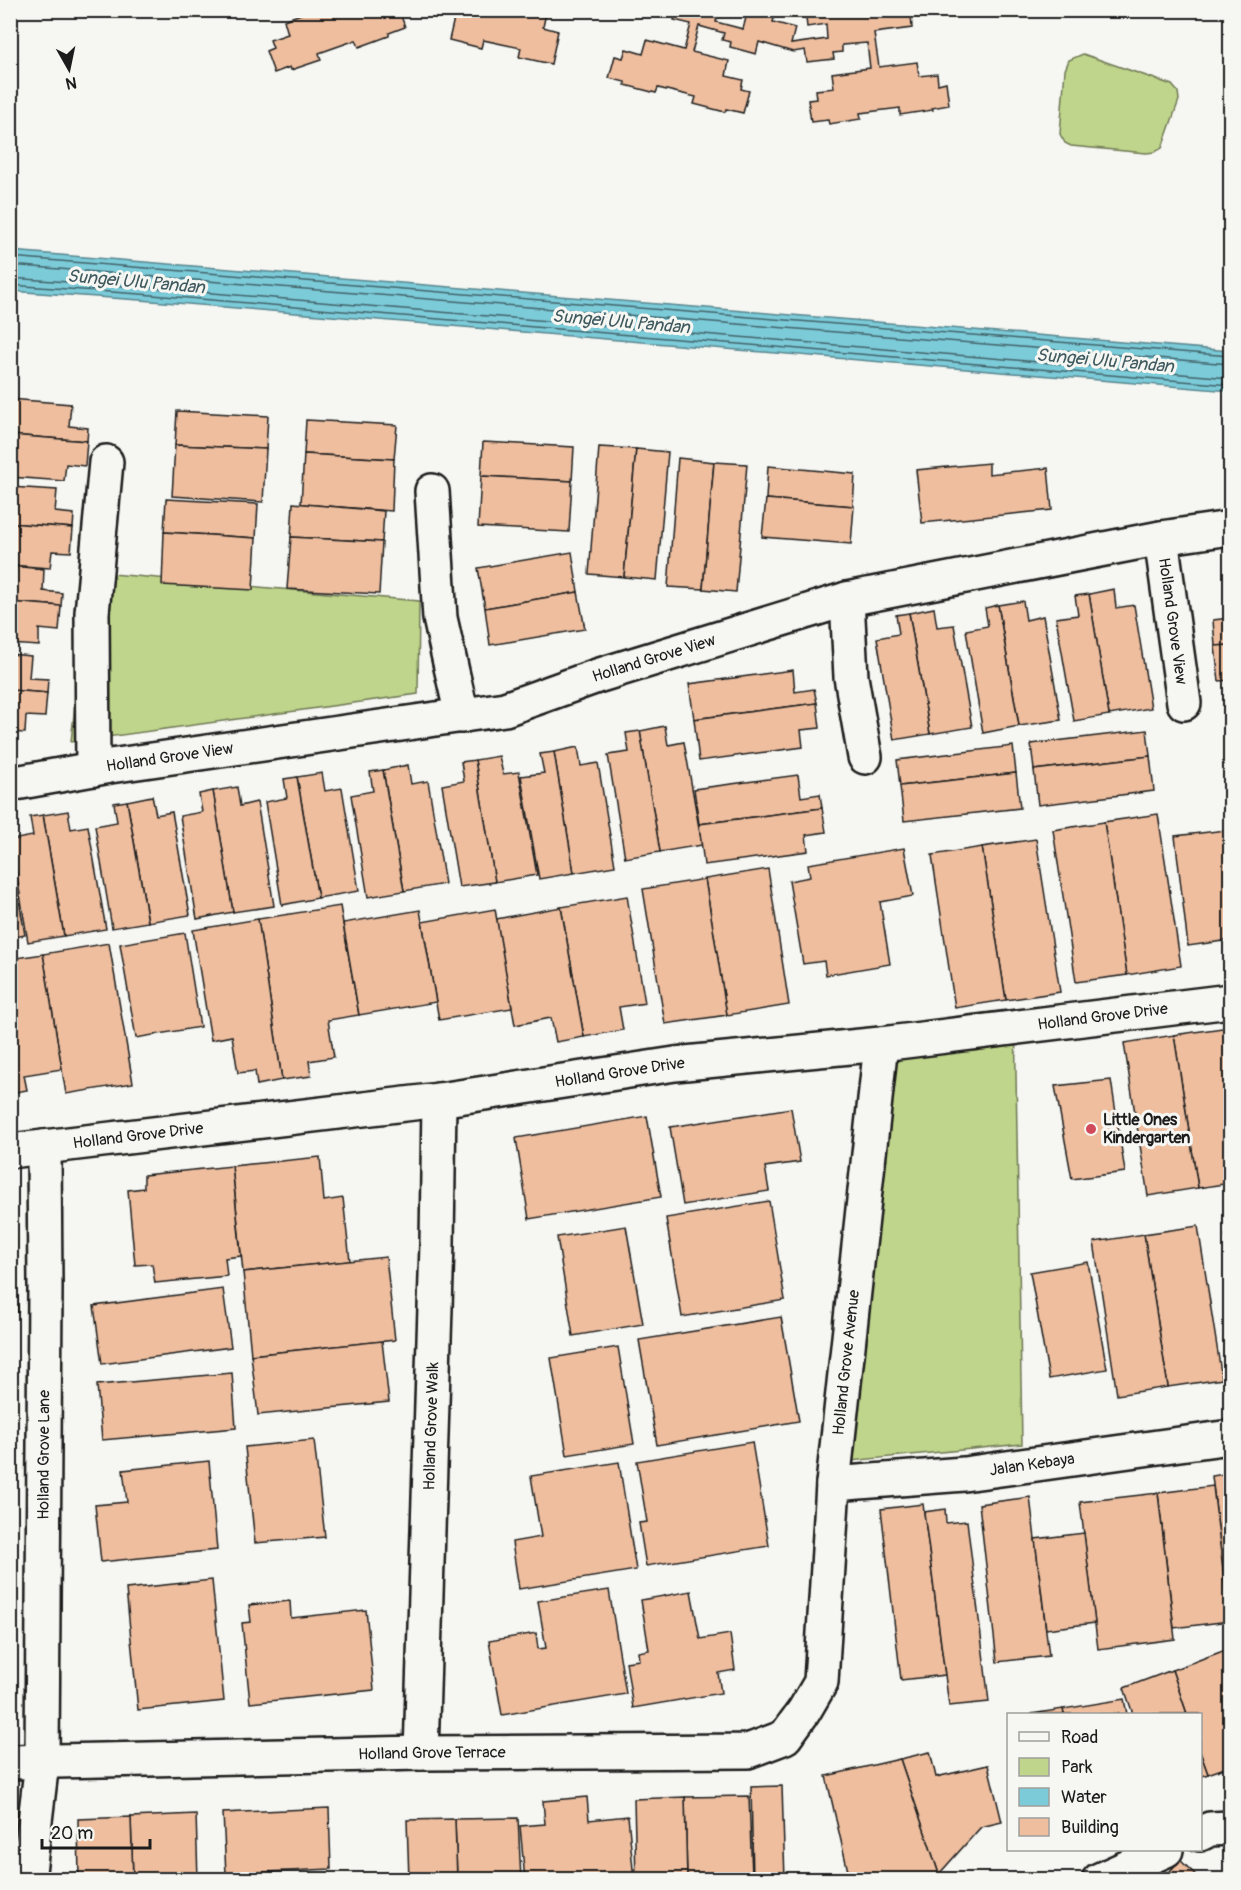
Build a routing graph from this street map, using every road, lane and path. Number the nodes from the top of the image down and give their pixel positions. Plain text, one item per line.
1 (106, 462) dead end
2 (432, 491) dead end
3 (1230, 528) edge
4 (1161, 538) junction
5 (847, 599) junction
6 (1184, 703) dead end
7 (462, 716) junction
8 (865, 757) dead end
9 (93, 769) junction
10 (10, 784) edge
11 (1230, 1001) edge
12 (881, 1044) junction
13 (439, 1100) junction
14 (44, 1147) junction
15 (10, 1151) edge
16 (1230, 1437) edge
17 (833, 1484) junction
18 (821, 1682) joint
19 (421, 1753) junction
20 (26, 1762) edge
21 (1230, 1828) edge
22 (1202, 1833) edge
23 (1164, 1851) edge
24 (28, 1880) edge
25 (1099, 1880) edge

1 - 9 street, Holland Grove View
2 - 7 street
3 - 4 street, Holland Grove View
4 - 5 street, Holland Grove View
4 - 6 street, Holland Grove View
5 - 7 street, Holland Grove View
5 - 8 street
7 - 9 street, Holland Grove View
9 - 10 street, Holland Grove View
11 - 12 street, Holland Grove Drive
12 - 13 street, Holland Grove Drive
12 - 17 street, Holland Grove Avenue
13 - 14 street, Holland Grove Drive
13 - 19 street, Holland Grove Walk
14 - 15 street, Holland Grove Drive
14 - 20 street, Holland Grove Lane
16 - 17 street, Jalan Kebaya
17 - 18 street, Holland Grove Avenue
18 - 19 street, Holland Grove Terrace
19 - 20 street, Holland Grove Terrace
20 - 24 street, Holland Grove Lane
21 - 22 street
23 - 25 street

